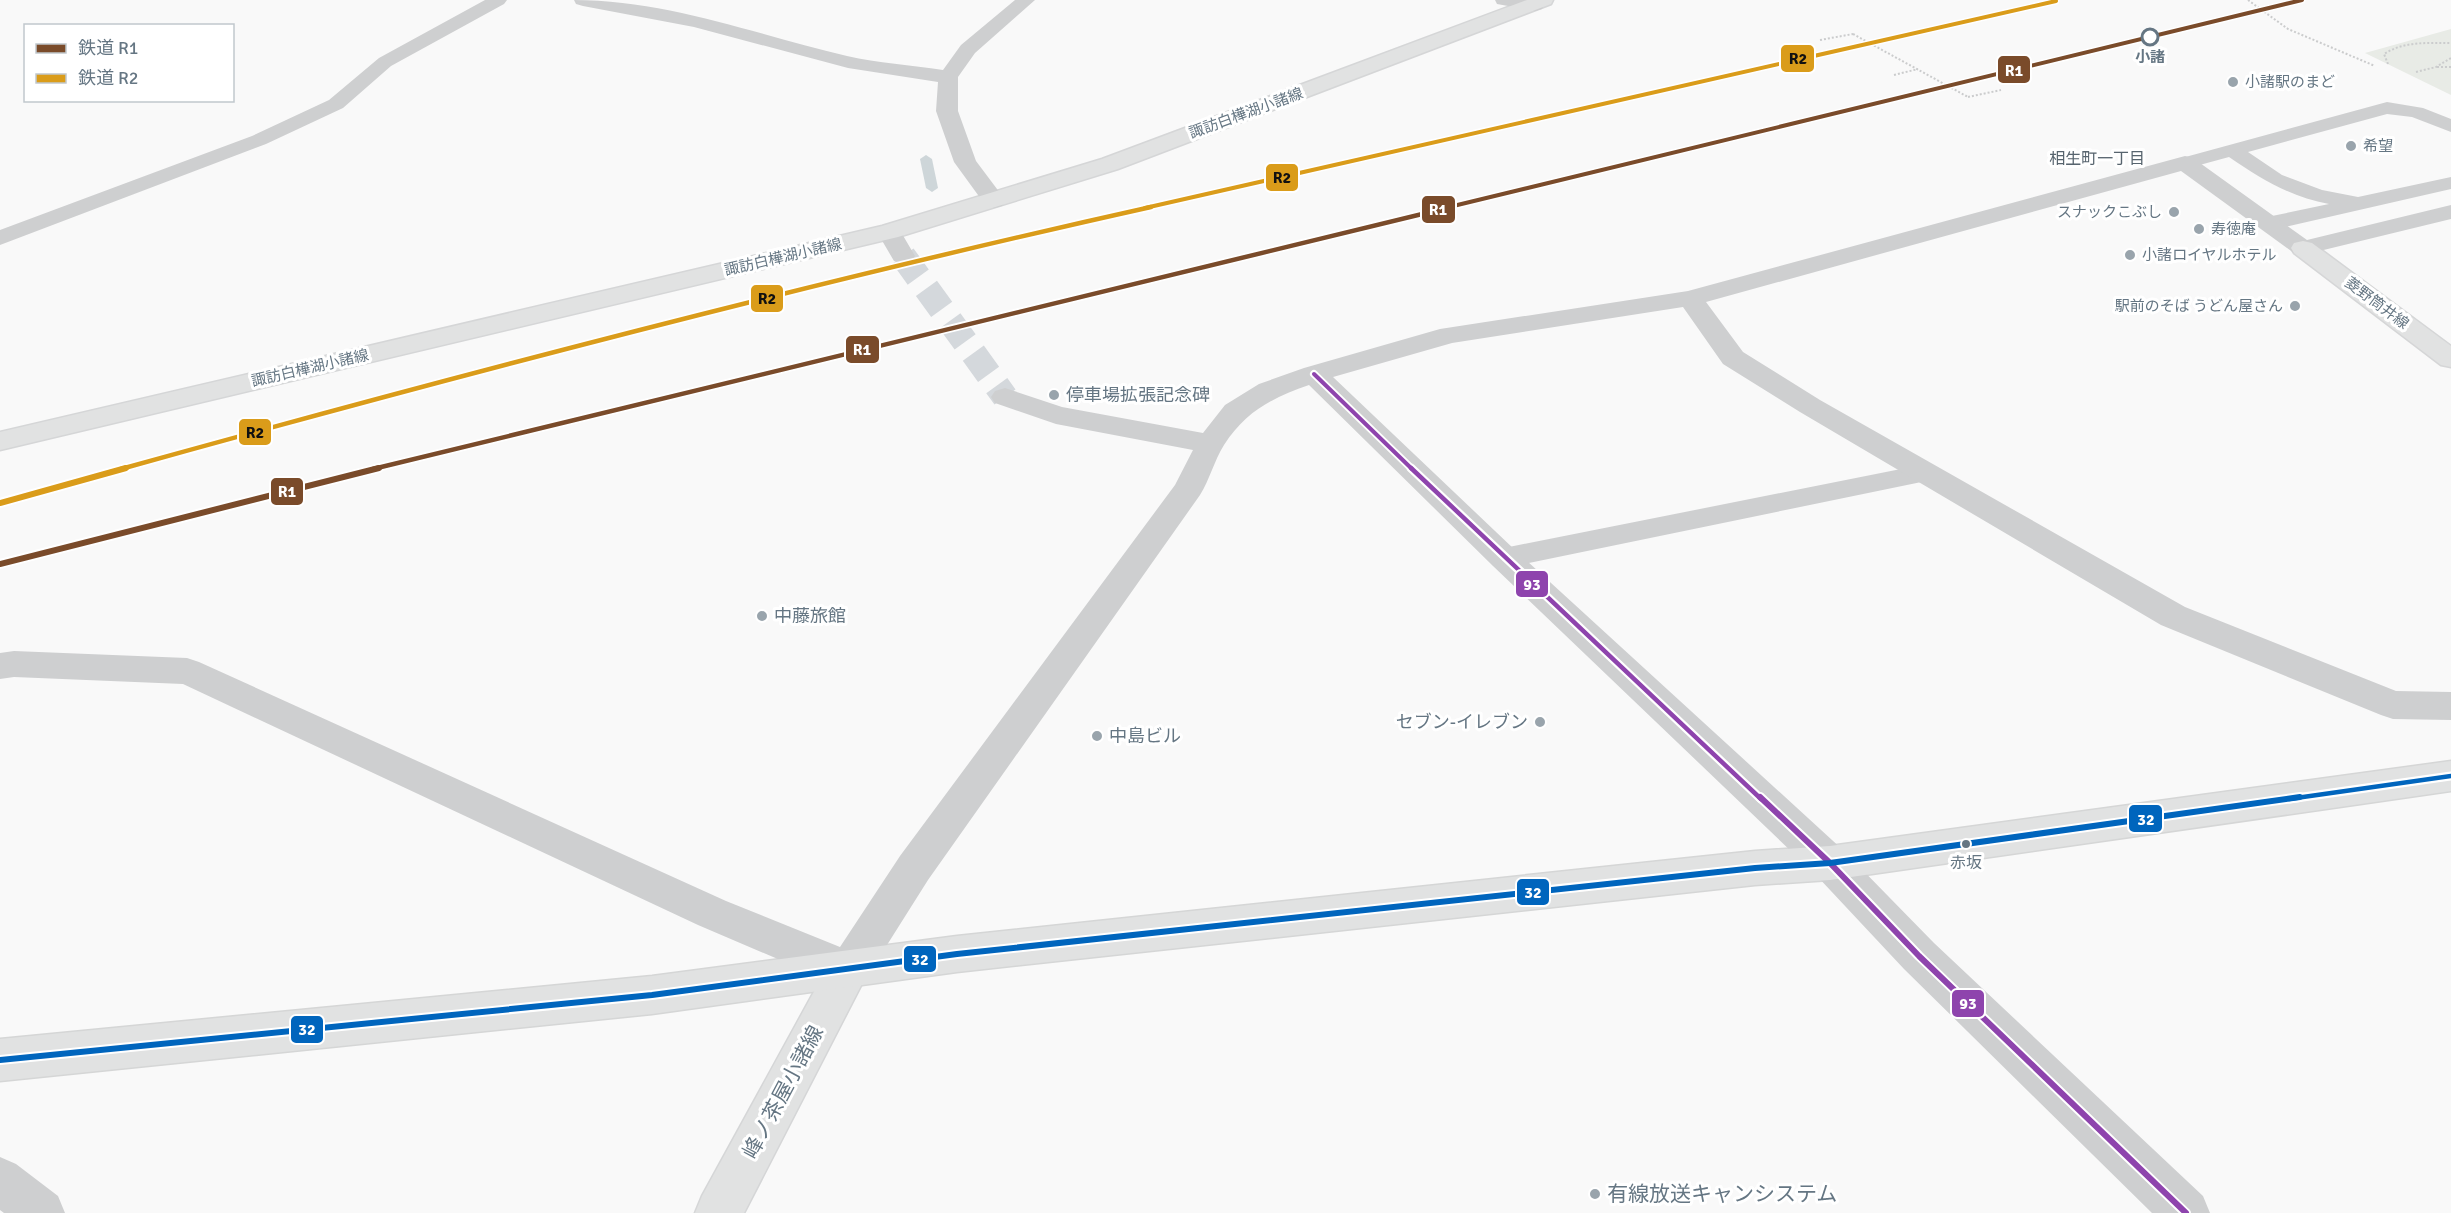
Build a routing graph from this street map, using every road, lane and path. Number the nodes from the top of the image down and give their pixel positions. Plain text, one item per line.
1 (498, 0) edge
2 (584, 0) edge
3 (1026, 0) edge
4 (1504, 0) edge
5 (2248, 0) edge
6 (1539, 3) edge
7 (1820, 40) dead end
8 (2451, 46) edge
9 (2451, 58) edge
10 (2388, 64) dead end
11 (2375, 66) dead end
12 (2436, 66) junction
13 (2451, 67) edge
14 (1918, 69) junction
15 (2408, 74) dead end
16 (1894, 75) dead end
17 (948, 77) junction
18 (2001, 90) dead end
19 (2361, 115) junction
20 (2451, 126) edge
21 (2451, 141) edge
22 (2232, 150) junction
23 (2185, 163) junction
24 (2451, 183) edge
25 (993, 201) junction
26 (2361, 203) junction
27 (2451, 212) edge
28 (2280, 221) dead end
29 (889, 232) junction
30 (0, 238) edge
31 (2303, 248) junction
32 (903, 256) tunnel mouth
33 (1690, 298) junction
34 (2451, 359) edge
35 (1314, 374) junction
36 (1005, 397) tunnel mouth
37 (0, 441) edge
38 (1210, 444) junction
39 (1926, 473) junction
40 (1504, 558) junction
41 (0, 666) edge
42 (2451, 706) edge
43 (2451, 776) edge
44 (1830, 863) junction
45 (848, 970) junction
46 (0, 1060) edge
47 (0, 1180) edge
48 (41, 1213) edge
49 (718, 1213) edge
50 (2186, 1213) edge

1 - 30 lane
2 - 17 street
3 - 17 street
4 - 6 street
5 - 11 path
6 - 25 main road, 諏訪白樺湖小諸線
7 - 14 path, bridge
8 - 10 path
9 - 12 path
12 - 13 path
12 - 15 path
14 - 16 path
14 - 18 path, bridge
17 - 25 street
19 - 20 lane
19 - 21 lane
19 - 22 lane
22 - 23 lane
22 - 26 lane
23 - 31 street
23 - 33 street
24 - 26 lane
25 - 29 main road, 諏訪白樺湖小諸線
26 - 28 lane
27 - 31 street
29 - 32 street
29 - 37 main road, 諏訪白樺湖小諸線
31 - 34 main road, 菱野筒井線
33 - 35 street
33 - 39 street
35 - 38 street
35 - 40 street
36 - 38 street
38 - 45 street
39 - 40 lane
39 - 42 street
40 - 44 street
41 - 45 street
43 - 44 main road
44 - 45 main road
44 - 50 street
45 - 46 main road
45 - 49 main road, 峰ノ茶屋小諸線
47 - 48 street

